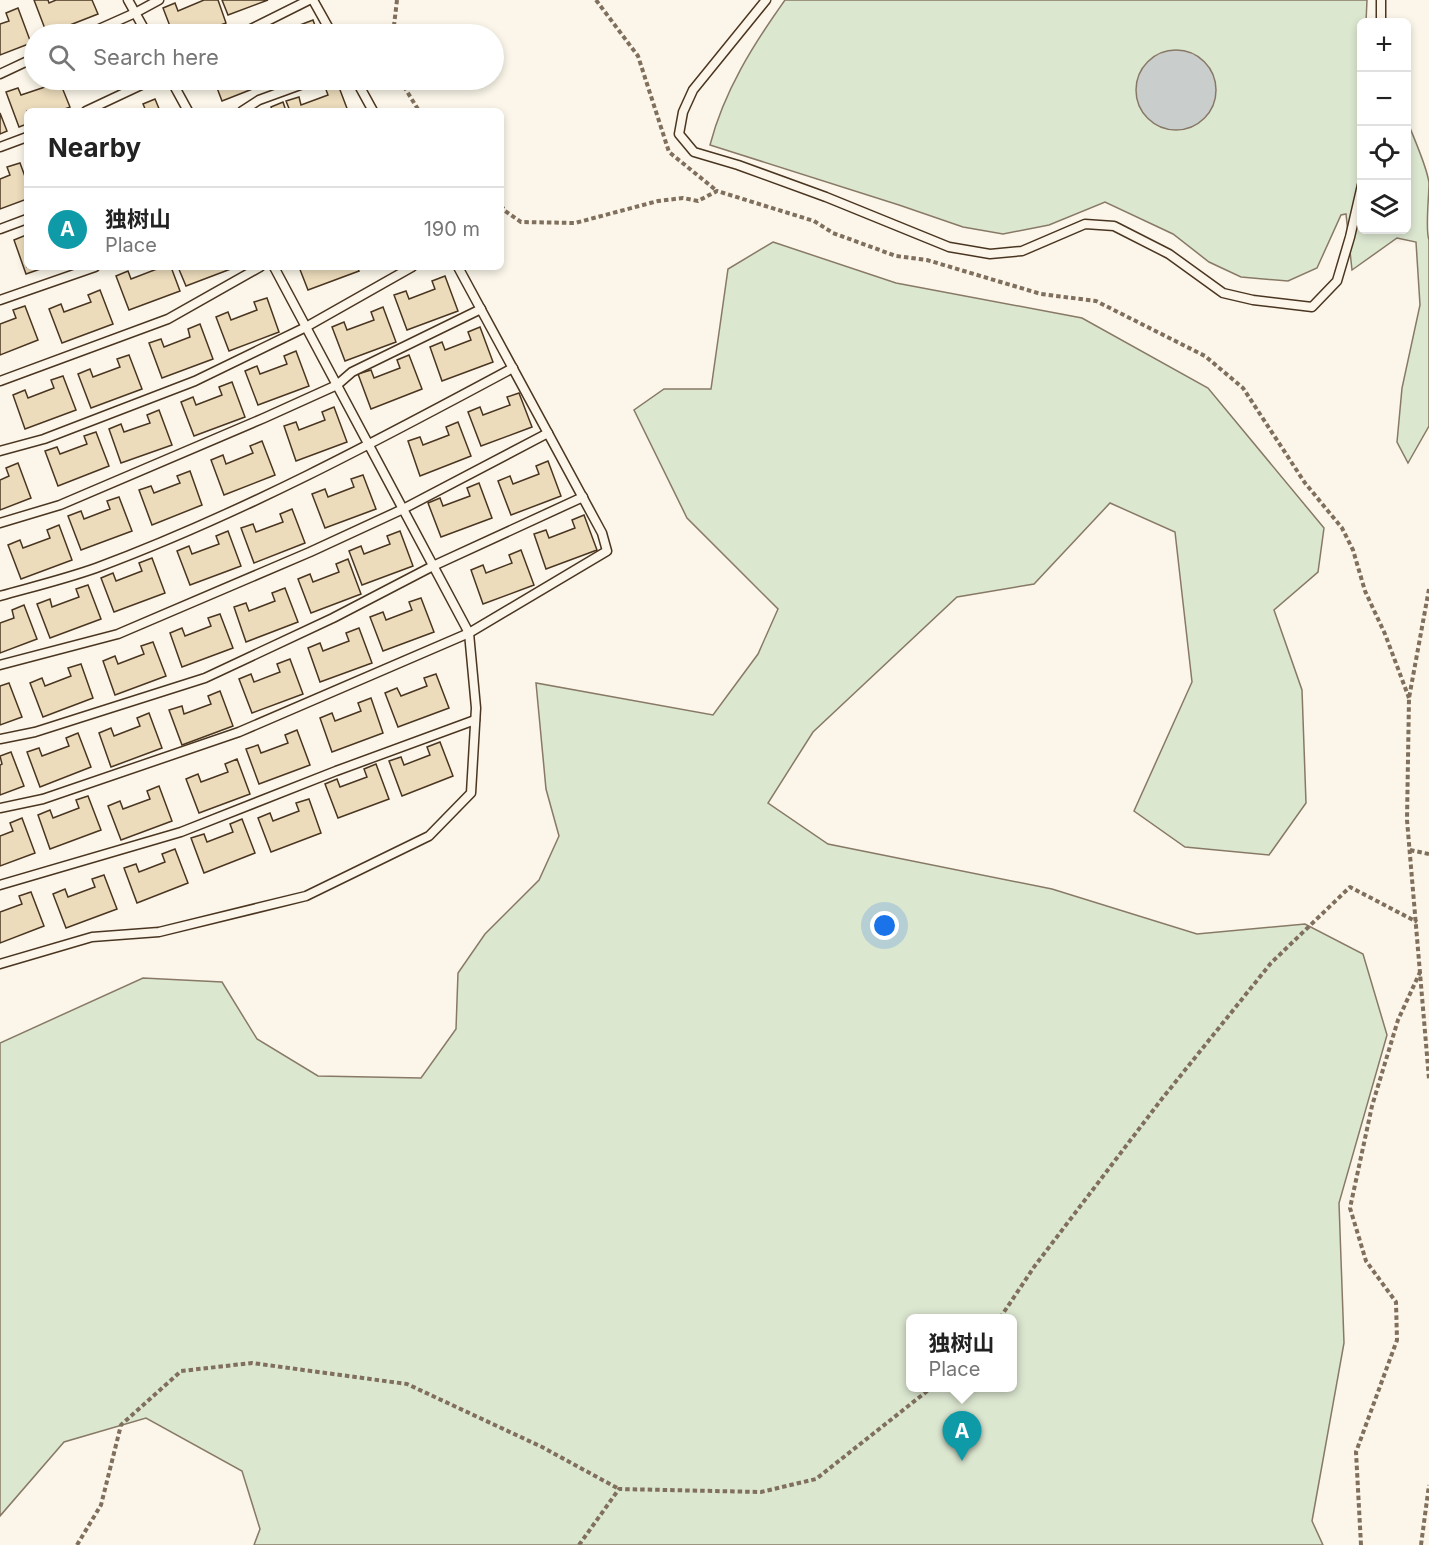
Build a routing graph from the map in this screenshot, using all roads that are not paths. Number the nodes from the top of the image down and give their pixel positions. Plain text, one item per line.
1 (128, 0) edge
2 (159, 0) edge
3 (311, 0) edge
4 (766, 0) edge
5 (1381, 0) edge
6 (135, 14) junction
7 (1381, 18) edge
8 (112, 24) edge
9 (141, 24) edge
10 (262, 24) edge
11 (326, 24) edge
12 (24, 63) edge
13 (0, 74) edge
14 (131, 90) edge
15 (176, 90) edge
16 (286, 90) edge
17 (361, 90) edge
18 (92, 108) edge
19 (186, 108) edge
20 (247, 108) edge
21 (371, 108) edge
22 (24, 138) edge
23 (0, 147) edge
24 (1357, 204) edge
25 (24, 220) edge
26 (0, 229) edge
27 (86, 270) edge
28 (255, 270) edge
29 (276, 270) edge
30 (407, 270) edge
31 (460, 270) edge
32 (0, 300) edge
33 (481, 309) junction
34 (306, 327) junction
35 (513, 368) junction
36 (0, 381) edge
37 (337, 385) junction
38 (548, 433) junction
39 (368, 446) junction
40 (0, 451) edge
41 (583, 497) junction
42 (403, 509) junction
43 (0, 523) edge
44 (433, 566) junction
45 (0, 596) edge
46 (468, 633) junction
47 (0, 665) edge
48 (475, 720) junction
49 (0, 739) edge
50 (0, 808) edge
51 (0, 885) edge
52 (0, 964) edge

1 - 6 lane
2 - 6 lane
3 - 10 lane
3 - 11 lane
4 - 24 lane
5 - 7 lane
6 - 8 lane
6 - 9 lane
12 - 13 lane
14 - 18 lane
15 - 19 lane
16 - 20 lane
17 - 21 lane
22 - 23 lane
25 - 26 lane
27 - 32 lane
28 - 36 lane
29 - 34 lane
30 - 34 lane
31 - 33 lane
33 - 35 lane
33 - 37 lane
34 - 37 lane
34 - 40 lane
35 - 38 lane
35 - 39 lane
37 - 39 lane
37 - 43 lane
38 - 41 lane
38 - 42 lane
39 - 42 lane
39 - 45 lane
41 - 44 lane
41 - 46 lane
42 - 44 lane
42 - 47 lane
44 - 46 lane
44 - 49 lane
46 - 48 lane
46 - 50 lane
48 - 51 lane
48 - 52 lane

